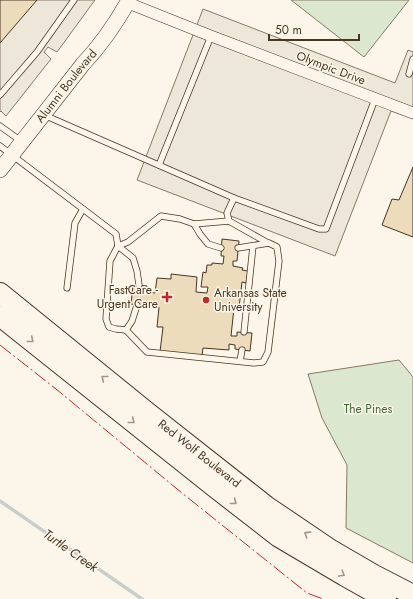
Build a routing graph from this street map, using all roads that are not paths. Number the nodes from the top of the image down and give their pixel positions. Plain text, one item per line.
1 (74, 0) edge
2 (129, 1) edge
3 (211, 36) junction
4 (413, 59) edge
5 (409, 74) dead end
6 (0, 94) edge
7 (374, 99) junction
8 (413, 113) edge
9 (44, 115) junction
10 (0, 126) edge
11 (22, 142) junction
12 (6, 151) edge
13 (159, 165) junction
14 (0, 170) edge
15 (234, 198) junction
16 (83, 209) junction
17 (229, 221) junction
18 (194, 224) junction
19 (268, 243) junction
20 (118, 246) junction
21 (253, 246) junction
22 (222, 248) dead end
23 (238, 248) dead end
24 (139, 285) dead end
25 (67, 288) dead end
26 (0, 293) edge
27 (137, 305) dead end
28 (0, 316) edge
29 (126, 330) junction
30 (244, 332) dead end
31 (242, 350) dead end
32 (240, 361) junction
33 (413, 595) edge
34 (386, 599) edge

1 - 6 lane
2 - 3 street, Olympic Drive
2 - 9 street, Alumni Boulevard
3 - 7 street, Olympic Drive
3 - 13 lane
4 - 5 lane
7 - 8 street, Olympic Drive
7 - 15 lane
9 - 11 street, Alumni Boulevard
9 - 13 lane
10 - 11 lane
11 - 12 street, Alumni Boulevard
12 - 14 street, Alumni Boulevard
12 - 16 lane
13 - 15 lane
15 - 17 lane
16 - 20 lane
16 - 25 lane
17 - 18 lane
17 - 19 lane
18 - 20 lane
18 - 22 lane
19 - 21 lane
19 - 32 lane
20 - 24 lane
20 - 29 lane
21 - 23 lane
21 - 30 lane
33 -> 26 highway, Red Wolf Boulevard
27 - 29 lane
28 -> 34 highway, Red Wolf Boulevard
29 - 32 lane
31 - 32 lane

